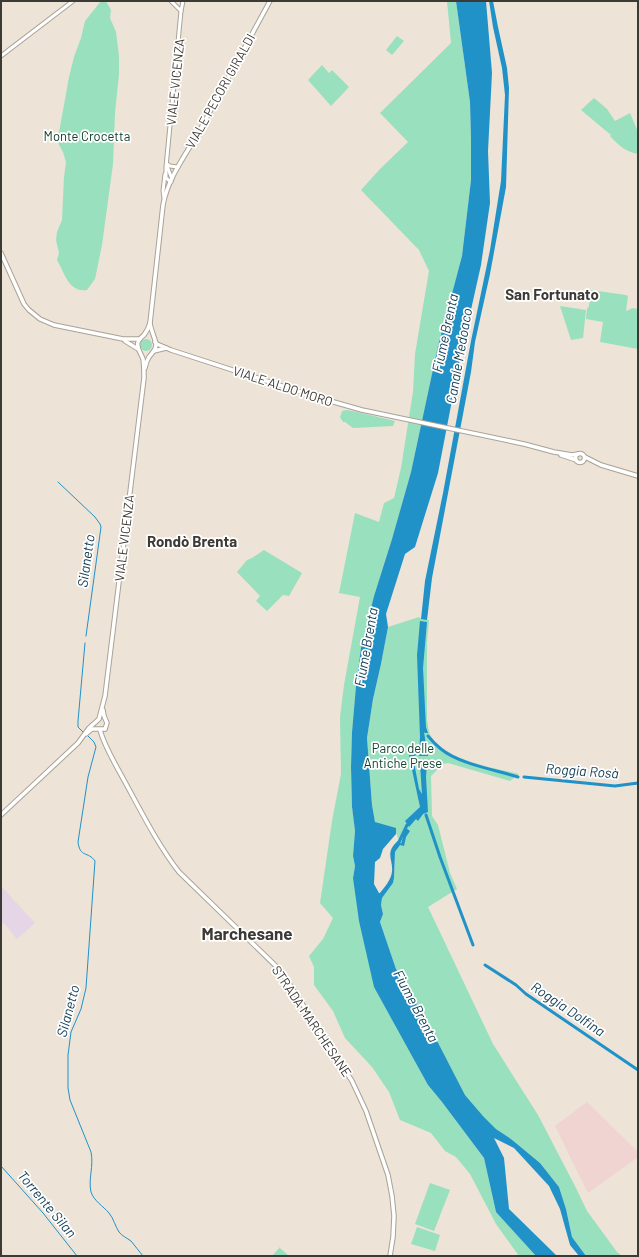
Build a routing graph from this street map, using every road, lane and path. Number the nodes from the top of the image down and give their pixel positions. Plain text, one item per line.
1 (73, 1) edge
2 (171, 1) edge
3 (183, 1) edge
4 (270, 1) edge
5 (181, 11) junction
6 (1, 56) edge
7 (166, 164) junction
8 (178, 167) junction
9 (166, 172) junction
10 (171, 180) junction
11 (164, 200) junction
12 (1, 253) edge
13 (150, 323) junction
14 (141, 338) junction
15 (123, 339) junction
16 (154, 340) junction
17 (166, 348) junction
18 (139, 351) junction
19 (153, 352) junction
20 (144, 369) junction
21 (554, 452) junction
22 (578, 454) junction
23 (584, 459) junction
24 (576, 460) junction
25 (638, 476) edge
26 (103, 706) junction
27 (98, 720) junction
28 (106, 720) junction
29 (101, 729) junction
30 (82, 738) junction
31 (1, 815) edge
32 (390, 1256) edge

1 - 6 street
2 - 5 street
3 - 5 street, VIALE VICENZA
4 - 8 main road, VIALE PECORI GIRALDI
5 - 7 street, VIALE VICENZA
7 - 8 street
7 - 9 street, VIALE VICENZA
7 - 10 street
8 - 10 main road, VIALE PECORI GIRALDI
9 - 10 street
9 - 11 street, VIALE VICENZA
10 - 11 main road, VIALE VICENZA
11 - 13 main road, VIALE VICENZA
12 - 15 main road
13 - 14 main road, VIALE VICENZA
13 - 16 main road, VIALE VICENZA
14 - 15 main road
14 - 16 main road
14 - 18 main road, VIALE VICENZA
15 - 18 main road
16 - 17 main road, VIALE ALDO MORO
16 - 19 main road, VIALE VICENZA
17 - 19 main road
17 - 21 main road, VIALE ALDO MORO
18 - 19 main road
18 - 20 main road, VIALE VICENZA
19 - 20 main road, VIALE VICENZA
20 - 26 main road, VIALE VICENZA
21 - 22 main road
21 - 24 main road
22 - 23 main road
22 - 24 main road
23 - 24 main road
23 - 25 main road
26 - 27 main road, VIALE VICENZA
26 - 28 main road, VIALE VICENZA
27 - 28 main road
27 - 29 main road
27 - 30 main road, VIALE VICENZA
28 - 29 main road, VIALE VICENZA
29 - 30 main road, VIALE VICENZA
29 - 32 main road, STRADA MARCHESANE
30 - 31 main road, VIALE VICENZA

